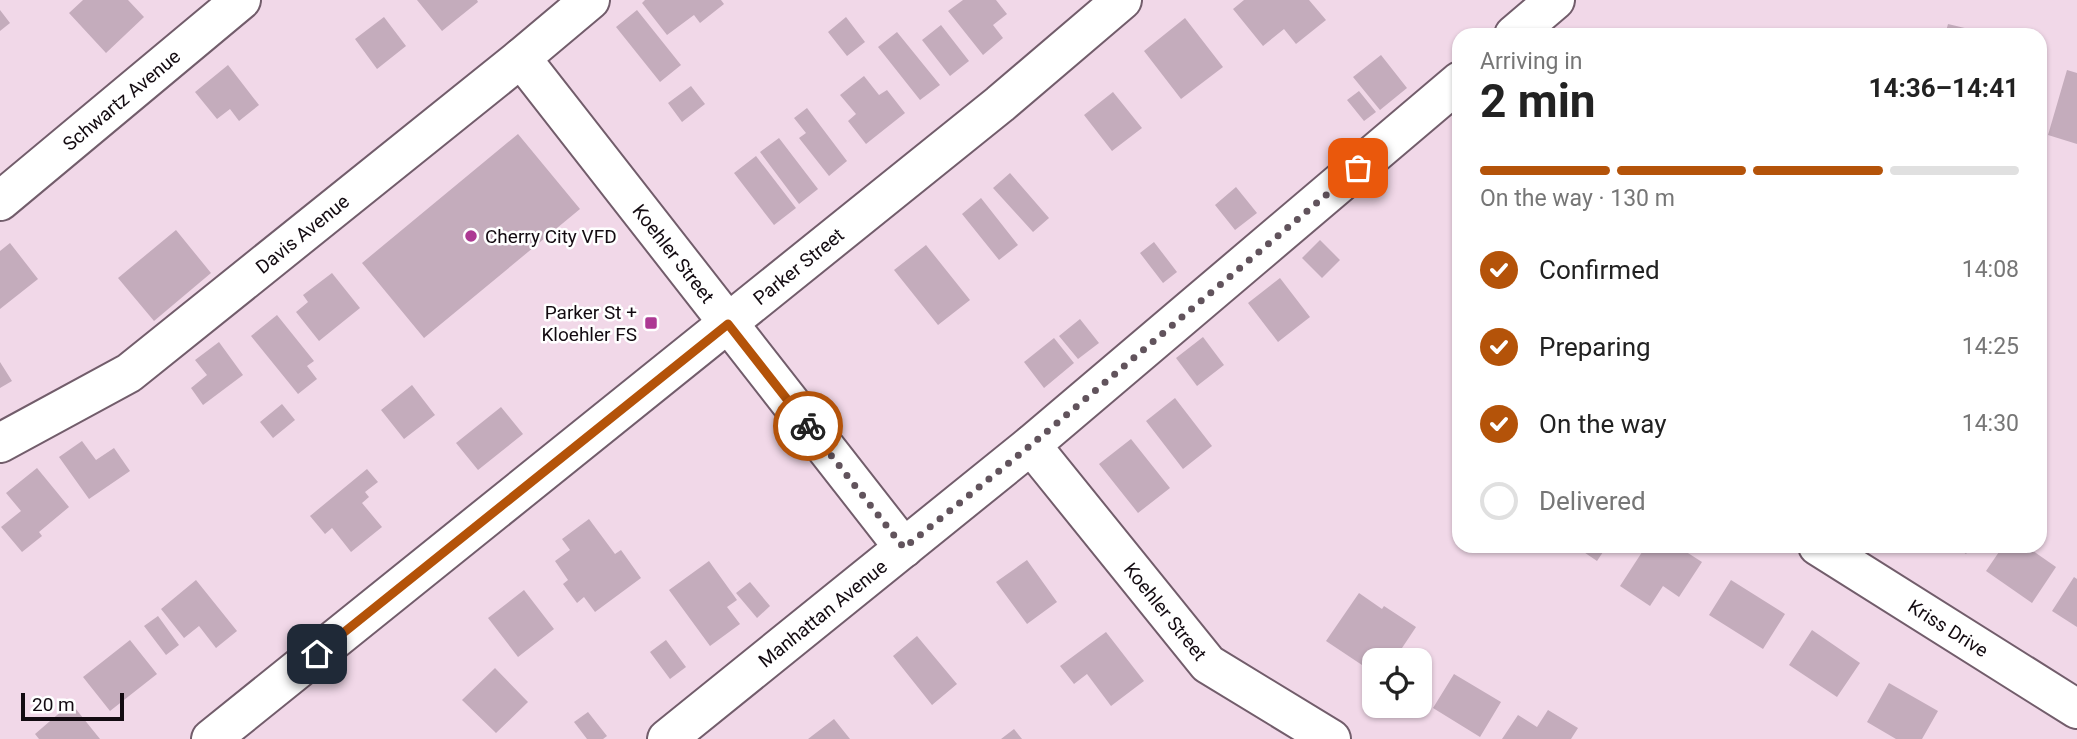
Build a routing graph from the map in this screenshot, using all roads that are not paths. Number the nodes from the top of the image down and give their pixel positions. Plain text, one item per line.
1 (241, 0) edge
2 (590, 0) edge
3 (1122, 0) edge
4 (1555, 0) edge
5 (1522, 28) edge
6 (521, 58) junction
7 (1452, 88) edge
8 (4, 189) edge
9 (728, 324) junction
10 (0, 443) edge
11 (1031, 445) junction
12 (904, 548) junction
13 (1829, 553) edge
14 (2077, 709) edge
15 (211, 739) edge
16 (667, 739) edge
17 (1331, 739) edge

1 - 8 street, Schwartz Avenue
2 - 6 street, Davis Avenue
3 - 9 street, Parker Street
4 - 5 street
6 - 9 street, Koehler Street
6 - 10 street, Davis Avenue
7 - 11 street, Manhattan Avenue
9 - 12 street, Koehler Street
9 - 15 street, Parker Street
11 - 12 street, Manhattan Avenue
11 - 17 street, Koehler Street
12 - 16 street, Manhattan Avenue
13 - 14 street, Kriss Drive

